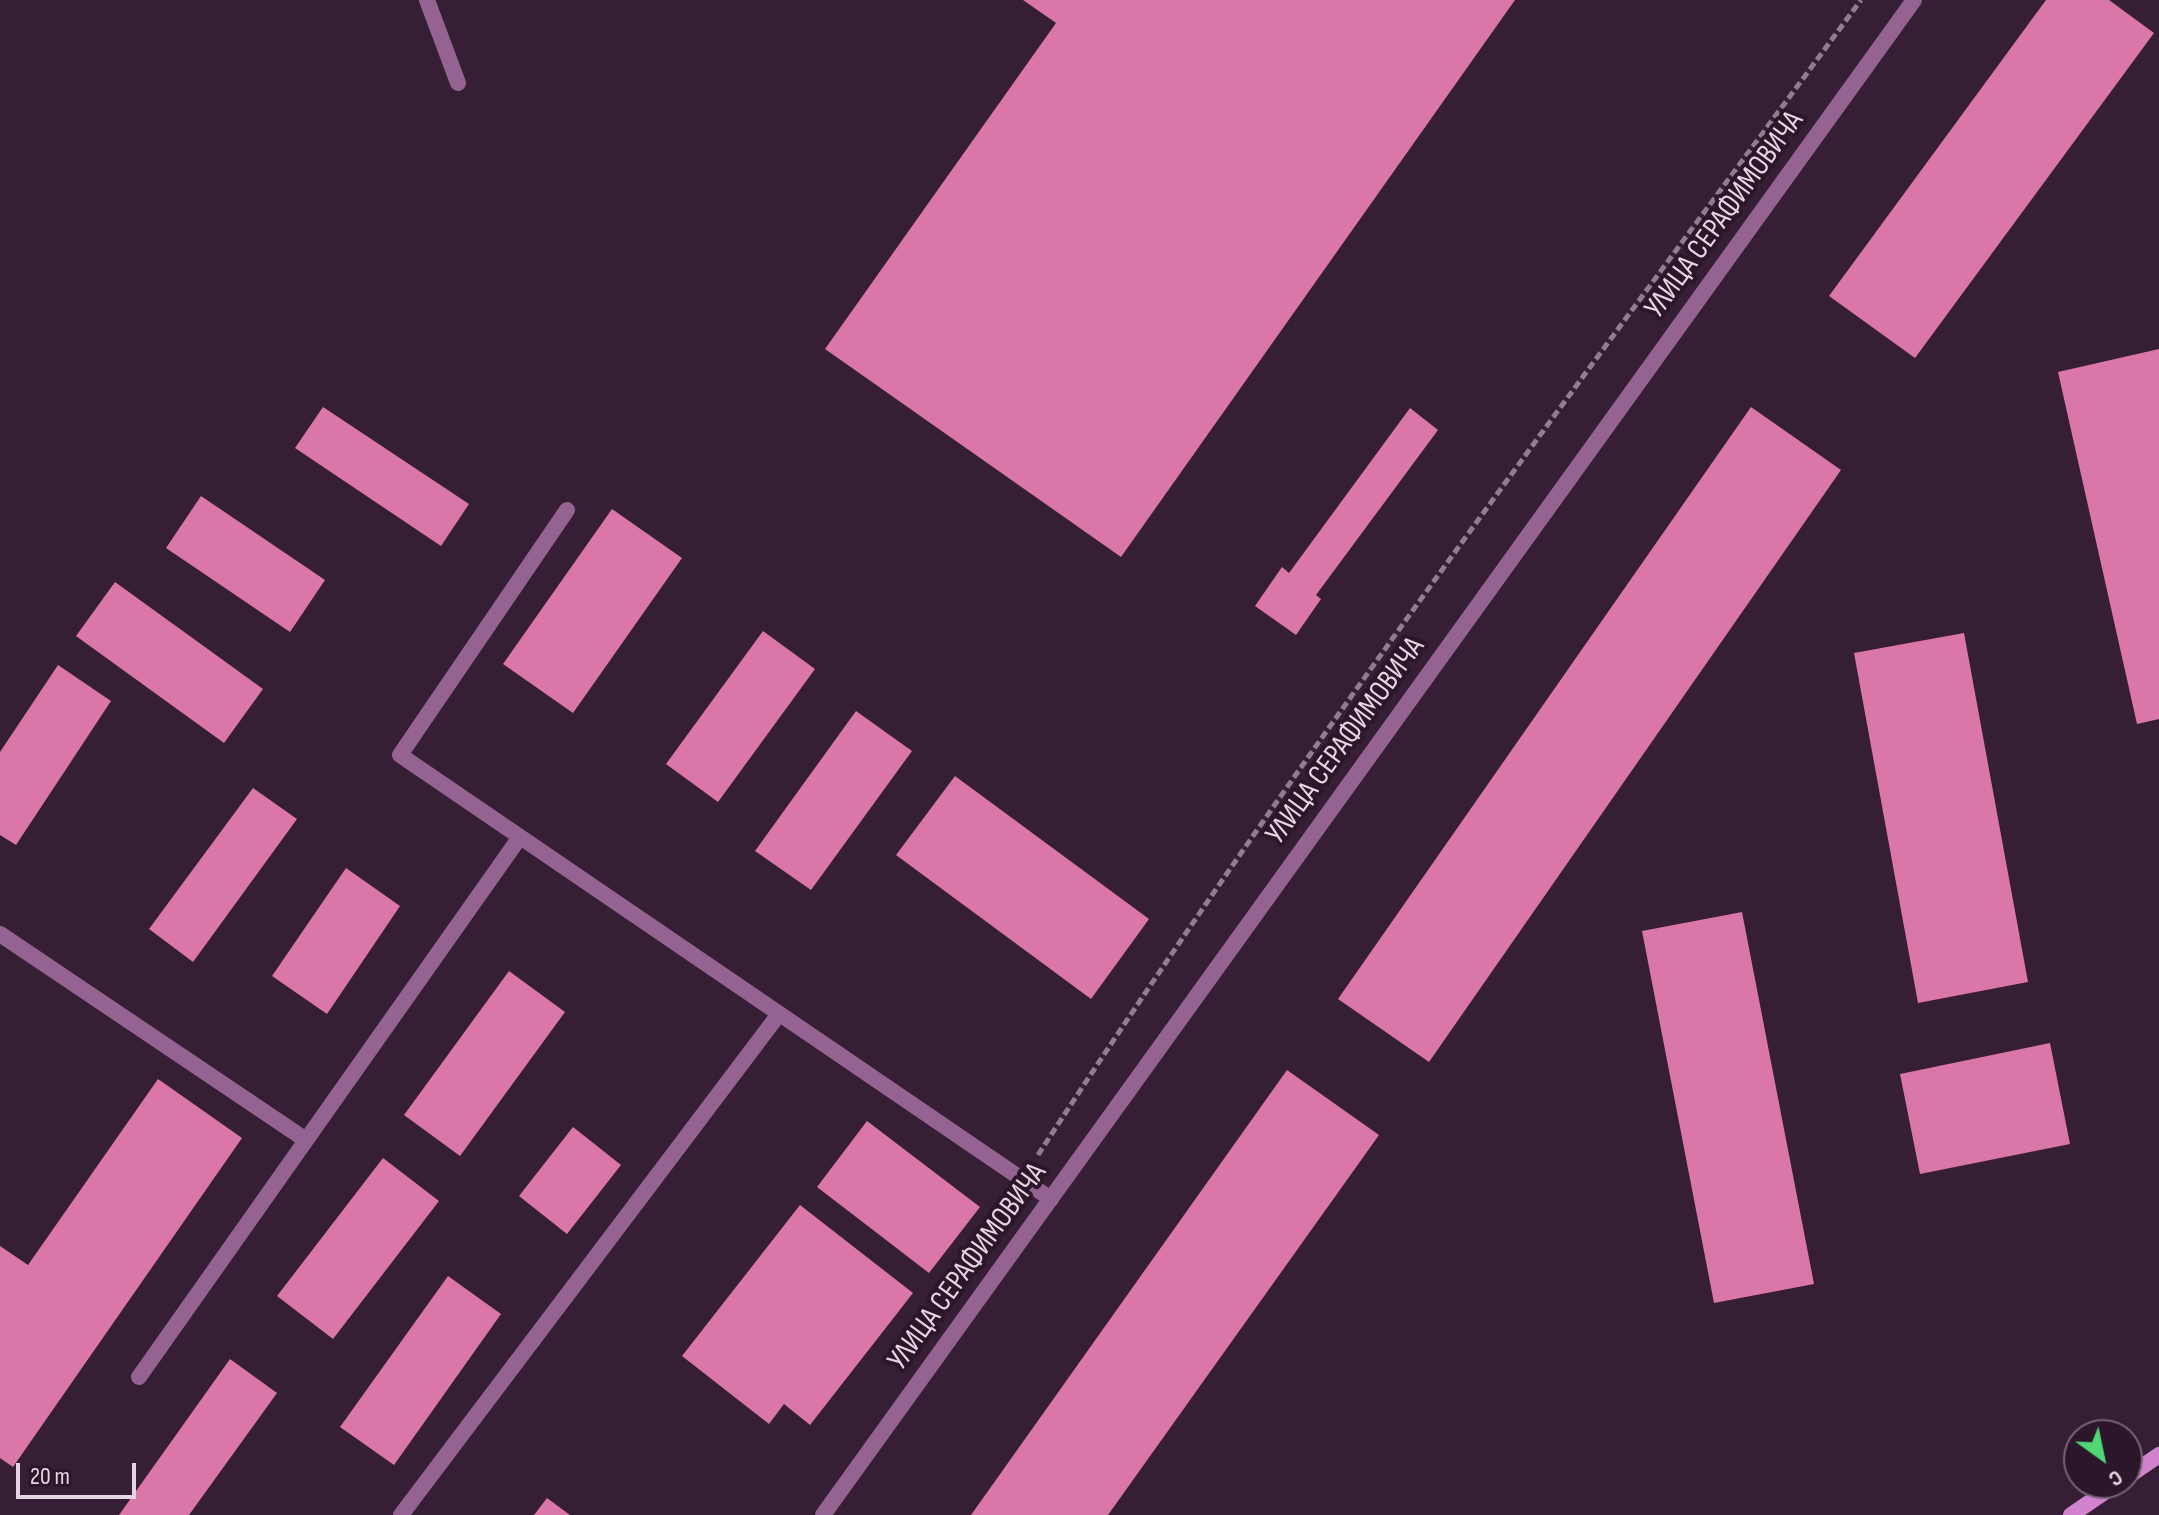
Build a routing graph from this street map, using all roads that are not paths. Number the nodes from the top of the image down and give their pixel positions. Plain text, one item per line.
1 (427, 0) edge
2 (1914, 0) edge
3 (458, 83) dead end
4 (567, 510) dead end
5 (520, 837) junction
6 (0, 934) edge
7 (779, 1014) junction
8 (306, 1140) junction
9 (1051, 1199) junction
10 (139, 1377) dead end
11 (2094, 1499) edge
12 (401, 1515) edge
13 (823, 1515) edge
14 (2071, 1515) edge

1 - 3 street
2 - 9 street, УЛИЦА СЕРАФИМОВИЧА
4 - 5 street
5 - 7 street
5 - 8 street
6 - 8 street
7 - 9 street
7 - 12 street
8 - 10 street
9 - 13 street, УЛИЦА СЕРАФИМОВИЧА
11 - 14 street

